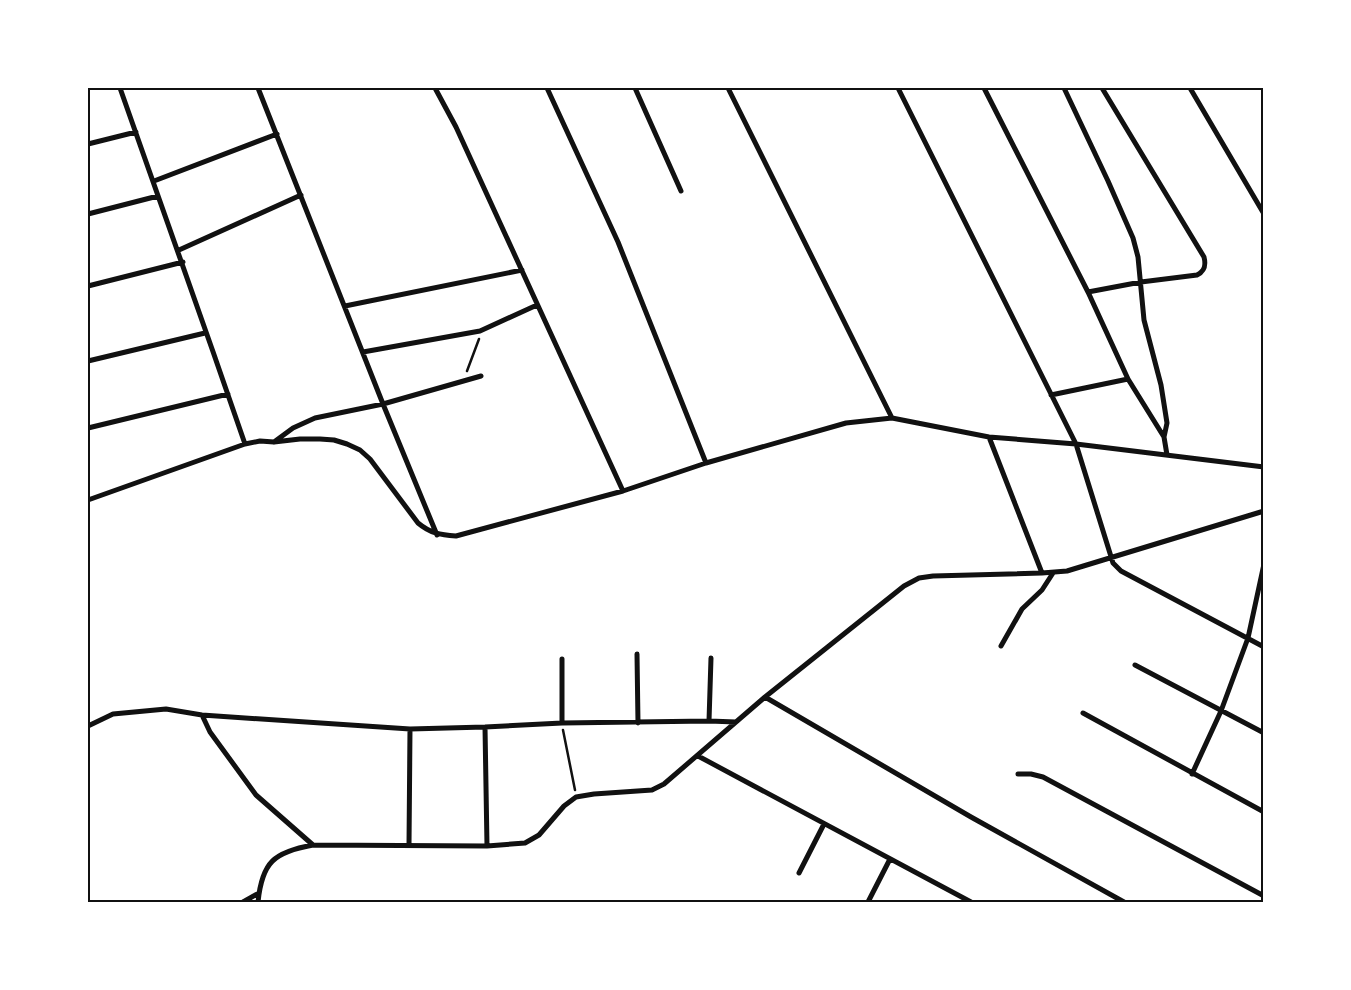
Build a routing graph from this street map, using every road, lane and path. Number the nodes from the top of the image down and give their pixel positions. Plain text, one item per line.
1 (120, 88) edge
2 (258, 88) edge
3 (435, 88) edge
4 (548, 88) edge
5 (635, 88) edge
6 (728, 88) edge
7 (898, 88) edge
8 (984, 88) edge
9 (1064, 88) edge
10 (1102, 88) edge
11 (1190, 88) edge
12 (136, 132) junction
13 (276, 134) junction
14 (88, 144) edge
15 (154, 182) junction
16 (681, 191) dead end
17 (301, 195) junction
18 (158, 196) junction
19 (88, 214) edge
20 (1264, 214) edge
21 (179, 250) junction
22 (183, 262) junction
23 (522, 270) junction
24 (1141, 282) junction
25 (88, 286) edge
26 (1088, 292) junction
27 (537, 305) junction
28 (345, 306) junction
29 (480, 330) junction
30 (205, 332) junction
31 (363, 352) junction
32 (88, 361) edge
33 (481, 376) dead end
34 (1128, 379) junction
35 (464, 380) junction
36 (228, 394) junction
37 (1051, 395) junction
38 (383, 404) junction
39 (892, 418) junction
40 (88, 428) edge
41 (989, 436) junction
42 (1164, 437) junction
43 (274, 442) junction
44 (245, 444) junction
45 (1076, 444) junction
46 (1167, 455) junction
47 (706, 463) junction
48 (1264, 467) edge
49 (622, 491) junction
50 (88, 500) edge
51 (1264, 511) edge
52 (438, 535) junction
53 (1111, 559) junction
54 (1264, 564) edge
55 (1053, 573) junction
56 (1042, 574) junction
57 (1248, 638) junction
58 (1001, 646) dead end
59 (1264, 647) edge
60 (637, 654) dead end
61 (711, 658) dead end
62 (562, 659) dead end
63 (1135, 665) dead end
64 (766, 698) junction
65 (1221, 711) junction
66 (1083, 713) dead end
67 (202, 715) junction
68 (709, 721) junction
69 (736, 722) junction
70 (638, 723) junction
71 (562, 724) junction
72 (88, 726) edge
73 (485, 727) junction
74 (410, 729) junction
75 (1264, 734) edge
76 (698, 756) junction
77 (1018, 774) dead end
78 (1192, 774) junction
79 (576, 797) junction
80 (1264, 812) edge
81 (824, 824) junction
82 (313, 845) junction
83 (410, 845) junction
84 (487, 846) junction
85 (890, 859) junction
86 (799, 873) dead end
87 (259, 893) junction
88 (1264, 896) edge
89 (243, 902) edge
90 (258, 902) edge
91 (868, 902) edge
92 (971, 902) edge
93 (1124, 902) edge

1 - 12 street
2 - 13 street
3 - 23 street
4 - 47 street
5 - 16 street
6 - 39 street
7 - 37 street
8 - 26 street
9 - 24 street
10 - 24 street
11 - 20 street
12 - 14 street
12 - 15 street
13 - 15 street
13 - 17 street
15 - 18 street
17 - 21 street
17 - 28 street
18 - 19 street
18 - 21 street
21 - 22 street
22 - 25 street
22 - 30 street
23 - 27 street
23 - 28 street
24 - 26 street
24 - 42 street
26 - 34 street
27 - 29 street
27 - 49 street
28 - 31 street
29 - 31 street
29 - 35 path
30 - 32 street
30 - 36 street
31 - 38 street
33 - 35 street
34 - 37 street
34 - 42 street
35 - 38 street
36 - 40 street
36 - 44 street
37 - 45 street
38 - 43 street
38 - 52 street
39 - 41 street
39 - 47 street
41 - 45 street
41 - 56 street
42 - 46 street
43 - 44 street
43 - 52 street
44 - 50 street
45 - 46 street
45 - 53 street
46 - 48 street
47 - 49 street
49 - 52 street
51 - 53 street
53 - 55 street
53 - 57 street
54 - 57 street
55 - 56 street
55 - 58 street
56 - 64 street
57 - 59 street
57 - 65 street
60 - 70 street
61 - 68 street
62 - 71 street
63 - 65 street
64 - 69 street
64 - 93 street
65 - 75 street
65 - 78 street
66 - 78 street
67 - 72 street
67 - 74 street
67 - 82 street
68 - 69 street
68 - 70 street
69 - 76 street
70 - 71 street
71 - 73 street
71 - 79 path
73 - 74 street
73 - 84 street
74 - 83 street
76 - 79 street
76 - 81 street
77 - 88 street
78 - 80 street
79 - 84 street
81 - 85 street
81 - 86 street
82 - 83 street
82 - 87 street
83 - 84 street
85 - 91 street
85 - 92 street
87 - 89 street
87 - 90 street

